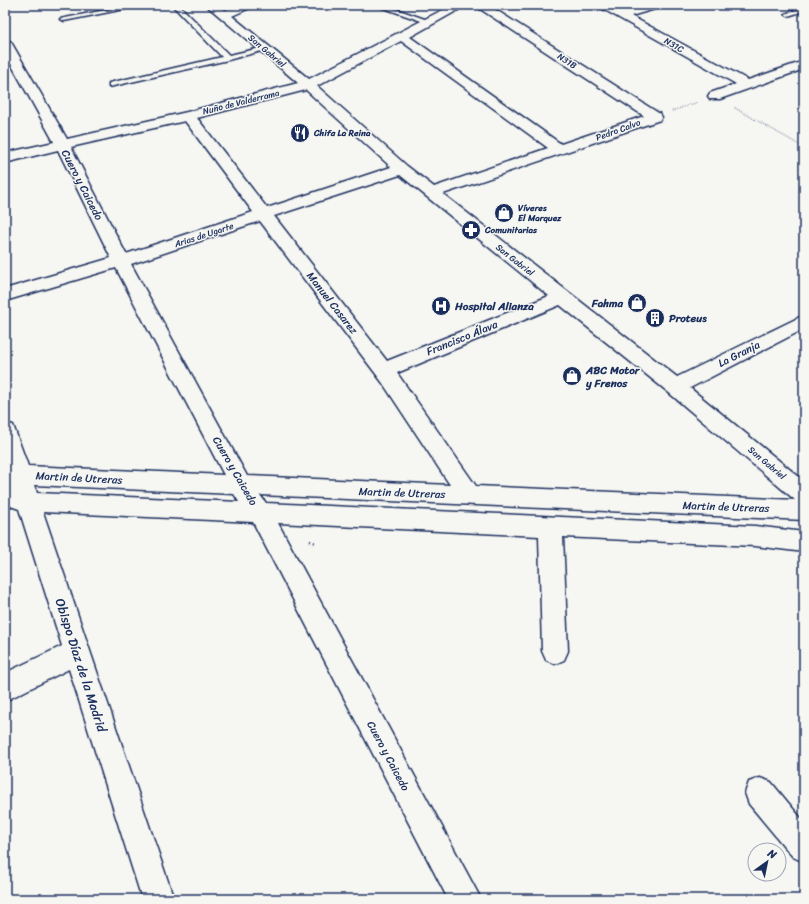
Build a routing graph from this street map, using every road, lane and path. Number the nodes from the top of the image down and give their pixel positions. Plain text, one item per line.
1 (142, 5) edge
2 (175, 5) edge
3 (212, 5) edge
4 (248, 5) edge
5 (378, 5) edge
6 (461, 5) edge
7 (480, 5) edge
8 (602, 5) edge
9 (658, 5) edge
10 (804, 9) edge
11 (788, 14) dead end
12 (224, 15) junction
13 (621, 15) junction
14 (64, 19) dead end
15 (429, 22) junction
16 (401, 36) junction
17 (6, 47) edge
18 (265, 49) junction
19 (228, 58) junction
20 (804, 65) edge
21 (746, 84) junction
22 (308, 85) junction
23 (112, 86) dead end
24 (715, 96) junction
25 (188, 116) junction
26 (655, 117) junction
27 (62, 146) junction
28 (804, 147) edge
29 (560, 150) junction
30 (5, 158) edge
31 (402, 169) junction
32 (432, 193) junction
33 (264, 215) junction
34 (121, 261) junction
35 (5, 295) edge
36 (562, 297) junction
37 (804, 321) edge
38 (384, 370) junction
39 (675, 387) junction
40 (5, 431) edge
41 (241, 486) junction
42 (15, 490) edge
43 (804, 494) edge
44 (470, 496) junction
45 (804, 510) edge
46 (260, 513) junction
47 (551, 528) junction
48 (310, 541) dead end
49 (804, 542) edge
50 (316, 543) dead end
51 (555, 651) dead end
52 (77, 652) junction
53 (5, 687) edge
54 (760, 793) dead end
55 (804, 846) edge
56 (158, 899) edge
57 (465, 899) edge

1 - 14 lane
2 - 19 lane
3 - 12 street, San Gabriel
4 - 12 street
5 - 15 lane
6 - 15 street, Nuño de Valderrama
7 - 26 street, N31B
8 - 13 street, N31C
9 - 13 street
10 - 11 lane
12 - 18 street, San Gabriel
13 - 21 street, N31C
15 - 16 street, Nuño de Valderrama
16 - 22 street, Nuño de Valderrama
16 - 29 street
17 - 27 street, Cuero y Caicedo
18 - 19 lane
18 - 22 street, San Gabriel
19 - 23 lane
20 - 21 street
21 - 24 street
22 - 25 street, Nuño de Valderrama
22 - 31 street, San Gabriel
24 - 26 path, Pedro Calvo
24 - 28 path
25 - 27 street, Nuño de Valderrama
25 - 33 street, Manuel Casarez
26 - 29 street, Pedro Calvo
27 - 30 street, Nuño de Valderrama
27 - 34 street, Cuero y Caicedo
29 - 32 street, Pedro Calvo
31 - 32 street, San Gabriel
31 - 33 street, Arias de Ugarte
32 - 36 street, San Gabriel
33 - 34 street, Arias de Ugarte
33 - 38 street, Manuel Casarez
34 - 35 street, Arias de Ugarte
34 - 41 street, Cuero y Caicedo
36 - 38 street, Francisco Álava
36 - 39 street, San Gabriel
37 - 39 street, La Granja
38 - 44 street, Manuel Casarez
39 - 43 street, San Gabriel
40 - 42 street, Obispo Díaz de la Madrid
41 - 42 street, Martin de Utreras
41 - 44 street, Martin de Utreras
41 - 46 street, Cuero y Caicedo
42 - 46 street
42 - 52 street, Obispo Díaz de la Madrid
44 - 45 street, Martin de Utreras
46 - 47 street
46 - 57 street, Cuero y Caicedo
47 - 49 street
47 - 51 street
48 - 50 path
52 - 53 street
52 - 56 street, Obispo Díaz de la Madrid
54 - 55 street

